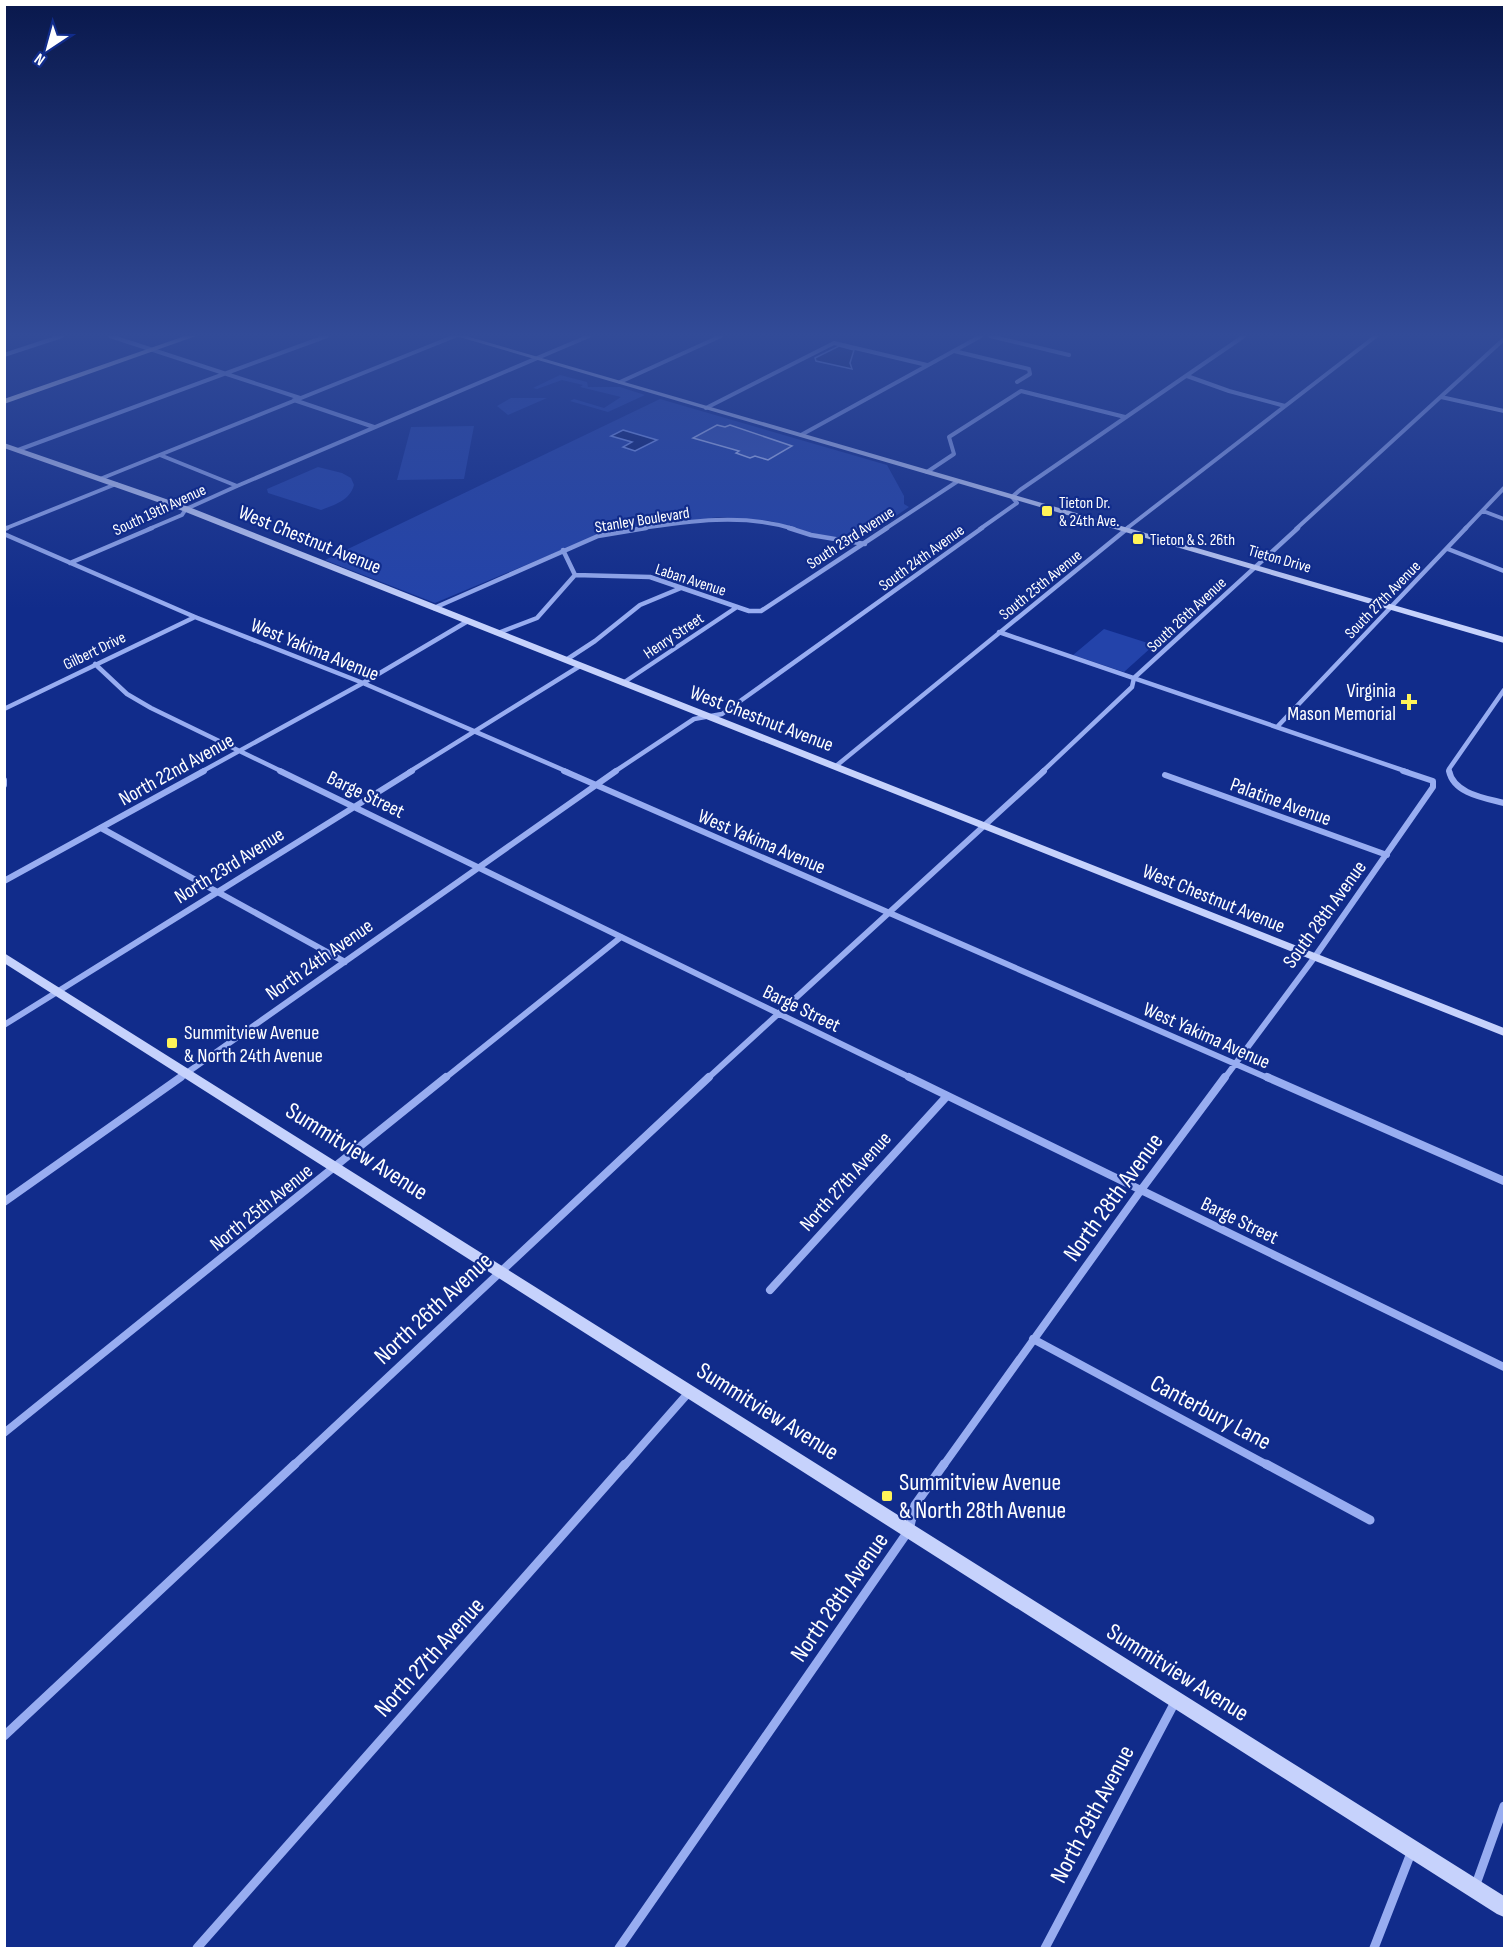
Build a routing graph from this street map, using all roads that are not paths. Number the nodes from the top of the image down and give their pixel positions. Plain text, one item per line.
1 (80, 427) edge
2 (227, 427) edge
3 (374, 427) edge
4 (773, 427) edge
5 (815, 427) edge
6 (965, 427) edge
7 (1111, 427) edge
8 (1258, 427) edge
9 (1409, 427) edge
10 (801, 435) junction
11 (4, 445) edge
12 (18, 450) junction
13 (159, 455) junction
14 (927, 472) junction
15 (100, 479) junction
16 (958, 481) junction
17 (116, 484) junction
18 (237, 486) junction
19 (1504, 488) edge
20 (1012, 497) junction
21 (186, 509) junction
22 (1483, 511) junction
23 (1504, 519) edge
24 (4, 529) edge
25 (1126, 529) junction
26 (4, 534) edge
27 (866, 544) junction
28 (1448, 549) junction
29 (563, 550) junction
30 (70, 563) junction
31 (1255, 566) junction
32 (1504, 571) edge
33 (575, 575) junction
34 (682, 588) junction
35 (1392, 606) junction
36 (737, 607) junction
37 (434, 608) junction
38 (755, 612) joint
39 (195, 617) junction
40 (468, 621) junction
41 (999, 632) junction
42 (498, 633) junction
43 (1504, 640) edge
44 (566, 660) junction
45 (95, 664) junction
46 (580, 666) junction
47 (1134, 678) junction
48 (363, 683) junction
49 (623, 683) junction
50 (1504, 690) edge
51 (4, 709) edge
52 (705, 716) junction
53 (1277, 727) junction
54 (471, 732) junction
55 (239, 751) junction
56 (836, 766) junction
57 (1165, 775) dead end
58 (595, 785) junction
59 (1504, 803) edge
60 (354, 806) junction
61 (986, 825) junction
62 (101, 828) junction
63 (1387, 855) junction
64 (478, 867) junction
65 (4, 881) edge
66 (218, 891) junction
67 (891, 913) junction
68 (621, 937) junction
69 (4, 957) edge
70 (1314, 958) junction
71 (345, 962) junction
72 (60, 990) junction
73 (777, 1014) junction
74 (4, 1025) edge
75 (1504, 1032) edge
76 (1237, 1064) junction
77 (188, 1072) junction
78 (947, 1096) junction
79 (338, 1167) junction
80 (1504, 1181) edge
81 (1141, 1190) junction
82 (4, 1202) edge
83 (501, 1270) junction
84 (770, 1290) dead end
85 (1033, 1339) junction
86 (1504, 1367) edge
87 (690, 1391) junction
88 (4, 1433) edge
89 (1370, 1520) dead end
90 (909, 1530) junction
91 (1176, 1699) junction
92 (4, 1736) edge
93 (1504, 1806) edge
94 (1413, 1849) junction
95 (1475, 1888) junction
96 (1504, 1907) edge
97 (197, 1948) edge
98 (619, 1948) edge
99 (1045, 1948) edge
100 (1374, 1948) edge

1 - 12 street
2 - 13 street
3 - 18 street, South 19th Avenue
4 - 10 main road, Tieton Drive
5 - 10 street
6 - 14 street
7 - 20 street, South 24th Avenue
8 - 25 street, South 25th Avenue
9 - 31 street, South 26th Avenue
10 - 14 main road, Tieton Drive
11 - 12 main road, West Chestnut Avenue
12 - 15 main road, West Chestnut Avenue
13 - 15 street
13 - 18 street
14 - 16 main road, Tieton Drive
15 - 17 main road, West Chestnut Avenue
16 - 20 main road, Tieton Drive
16 - 27 street, South 23rd Avenue
17 - 21 main road, West Chestnut Avenue
17 - 24 street
18 - 21 street, South 19th Avenue
19 - 22 street, South 27th Avenue
20 - 25 main road, Tieton Drive
20 - 52 street, South 24th Avenue
21 - 30 street, South 19th Avenue
21 - 37 main road, West Chestnut Avenue
22 - 23 street
22 - 28 street, South 27th Avenue
25 - 31 main road, Tieton Drive
25 - 41 street, South 25th Avenue
26 - 30 street, West Yakima Avenue
27 - 29 street, Stanley Boulevard
27 - 38 street, South 23rd Avenue
28 - 32 street
28 - 35 street, South 27th Avenue
29 - 33 street
29 - 37 street, Stanley Boulevard
30 - 39 street, West Yakima Avenue
31 - 35 main road, Tieton Drive
31 - 47 street, South 26th Avenue
33 - 34 street, Laban Avenue
33 - 42 street
34 - 36 street, Laban Avenue
34 - 44 street
35 - 43 main road, Tieton Drive
35 - 53 street, South 27th Avenue
36 - 38 street, Laban Avenue
36 - 49 street, Henry Street
37 - 40 main road, West Chestnut Avenue
39 - 45 street, Gilbert Drive
39 - 48 street, West Yakima Avenue
40 - 42 main road, West Chestnut Avenue
40 - 48 street, North 22nd Avenue
41 - 47 street
41 - 56 street, South 25th Avenue
42 - 44 main road, West Chestnut Avenue
44 - 46 main road, West Chestnut Avenue
45 - 51 street, Gilbert Drive
45 - 55 street, Barge Street
46 - 49 main road, West Chestnut Avenue
46 - 54 street
47 - 53 street
47 - 61 street, South 26th Avenue
48 - 54 street, West Yakima Avenue
48 - 55 street, North 22nd Avenue
49 - 52 main road, West Chestnut Avenue
50 - 59 street
52 - 56 main road, West Chestnut Avenue
52 - 58 street, South 24th Avenue
53 - 63 street, South 28th Avenue
54 - 58 street, West Yakima Avenue
54 - 60 street, North 23rd Avenue
55 - 60 street, Barge Street
55 - 62 street, North 22nd Avenue
56 - 61 main road, West Chestnut Avenue
57 - 63 street, Palatine Avenue
58 - 64 street, North 24th Avenue
58 - 67 street, West Yakima Avenue
60 - 64 street, Barge Street
60 - 66 street, North 23rd Avenue
61 - 67 street, South 26th Avenue
61 - 70 main road, West Chestnut Avenue
62 - 65 street, North 22nd Avenue
62 - 66 street
63 - 70 street, South 28th Avenue
64 - 68 street, Barge Street
64 - 71 street, North 24th Avenue
66 - 71 street
66 - 72 street, North 23rd Avenue
67 - 73 street, North 26th Avenue
67 - 76 street, West Yakima Avenue
68 - 73 street, Barge Street
68 - 79 street, North 25th Avenue
69 - 72 main road, Summitview Avenue
70 - 75 main road, West Chestnut Avenue
70 - 76 street, South 28th Avenue
71 - 77 street, North 24th Avenue
72 - 74 street, North 23rd Avenue
72 - 77 main road, Summitview Avenue
73 - 78 street, Barge Street
73 - 83 street, North 26th Avenue
76 - 80 street, West Yakima Avenue
76 - 81 street, North 28th Avenue
77 - 79 main road, Summitview Avenue
77 - 82 street, North 24th Avenue
78 - 81 street, Barge Street
78 - 84 street, North 27th Avenue
79 - 83 main road, Summitview Avenue
79 - 88 street, North 25th Avenue
81 - 85 street, North 28th Avenue
81 - 86 street, Barge Street
83 - 87 main road, Summitview Avenue
83 - 92 street, North 26th Avenue
85 - 89 street, Canterbury Lane
85 - 90 street, North 28th Avenue
87 - 90 main road, Summitview Avenue
87 - 97 street, North 27th Avenue
90 - 91 main road, Summitview Avenue
90 - 98 street, North 28th Avenue
91 - 94 main road, Summitview Avenue
91 - 99 street, North 29th Avenue
93 - 95 street
94 - 95 main road, Summitview Avenue
94 - 100 street
95 - 96 main road, Summitview Avenue

